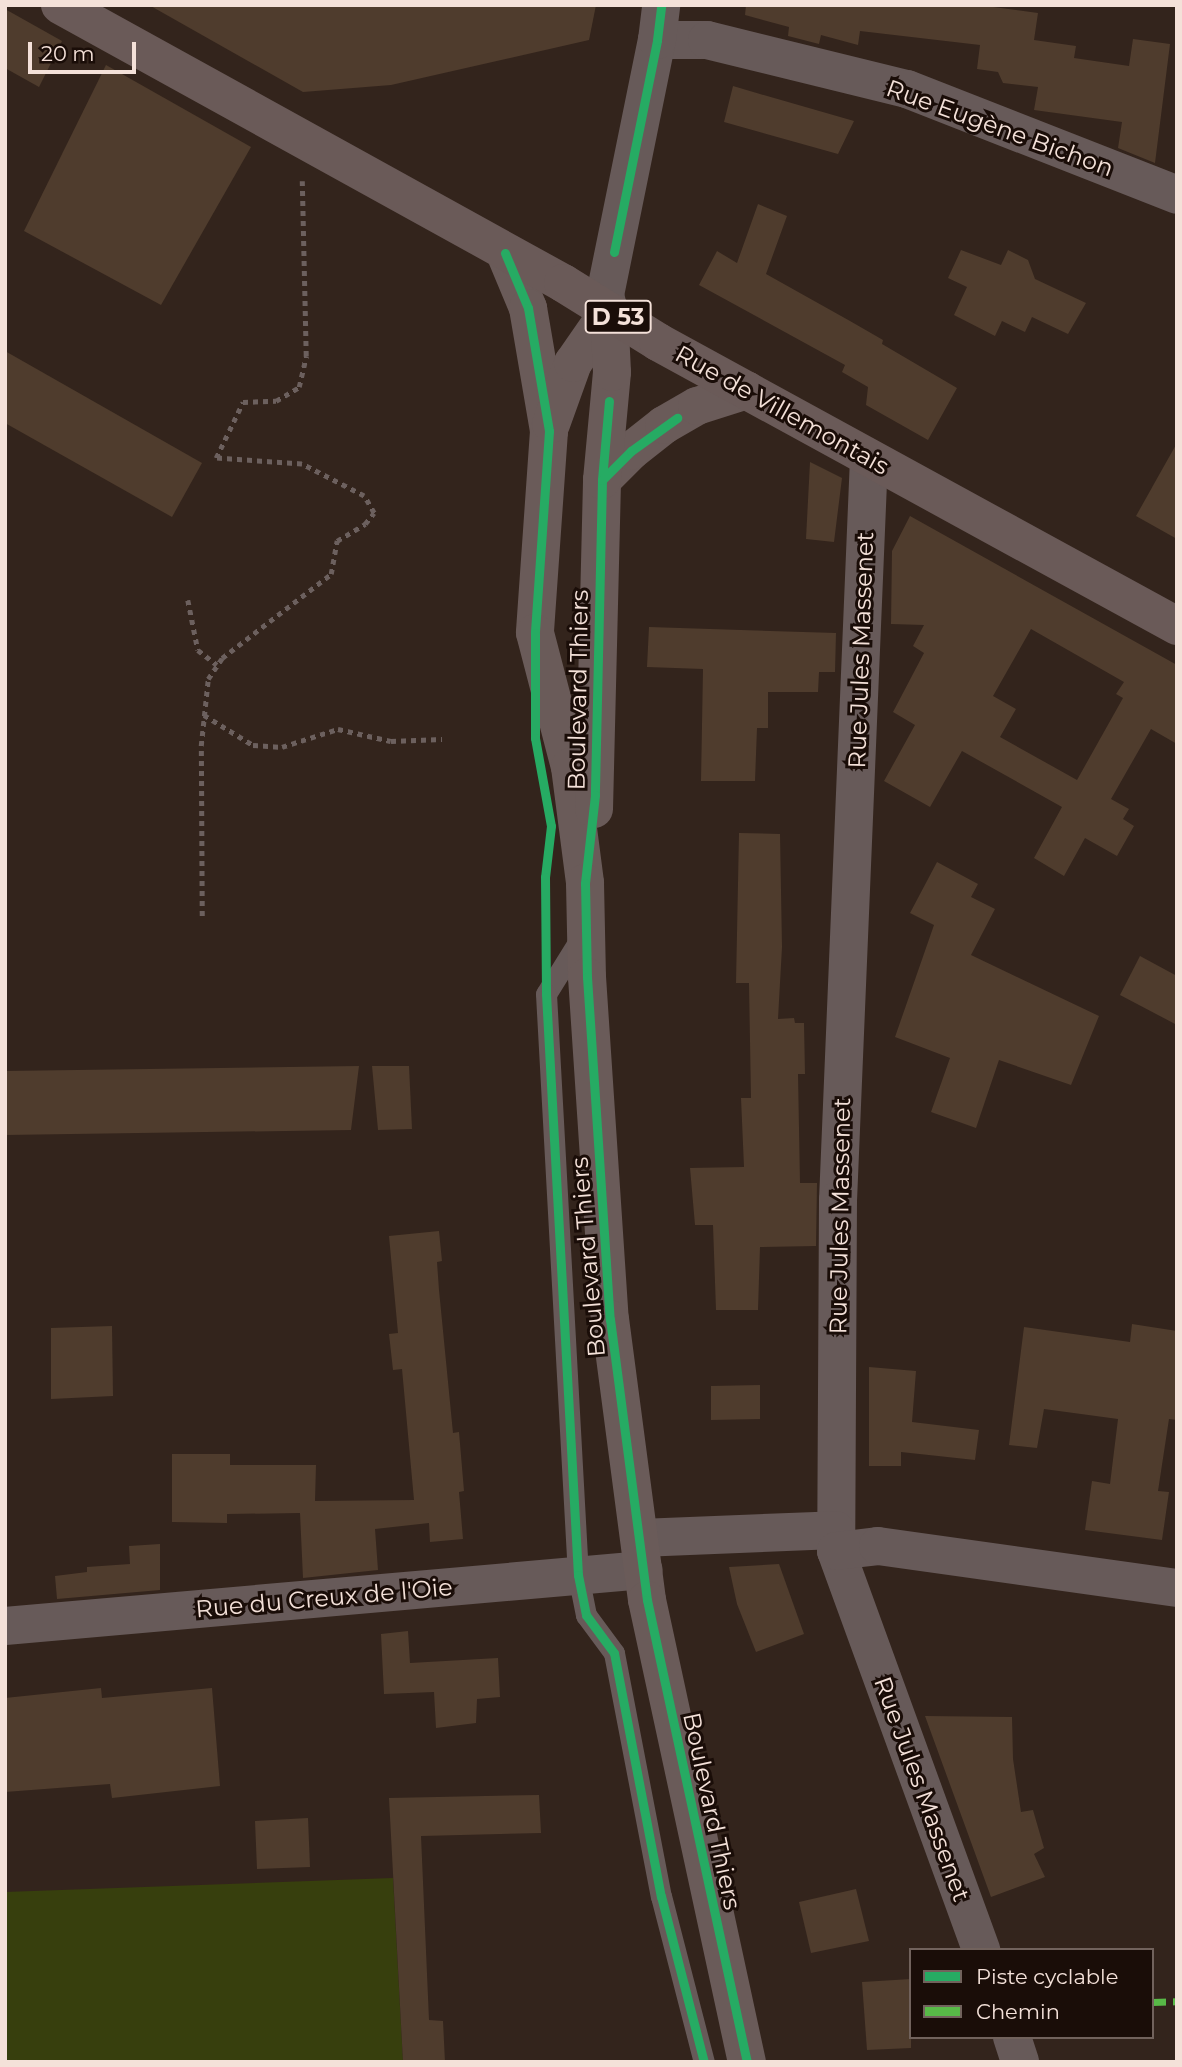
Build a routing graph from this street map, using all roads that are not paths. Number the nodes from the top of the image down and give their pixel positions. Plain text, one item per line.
1 (60, 5) edge
2 (659, 22) edge
3 (1177, 195) edge
4 (505, 253) junction
5 (609, 311) junction
6 (747, 390) junction
7 (549, 431) junction
8 (869, 458) junction
9 (602, 480) junction
10 (1177, 626) edge
11 (585, 883) junction
12 (586, 929) junction
13 (836, 1540) junction
14 (642, 1554) junction
15 (578, 1575) junction
16 (1177, 1588) edge
17 (5, 1626) edge
18 (980, 1948) edge
19 (1013, 2039) edge
20 (704, 2062) edge
21 (747, 2062) edge
22 (1020, 2062) edge

1 - 4 main road, Rue de Villemontais / D 53
2 - 3 street, Rue Eugène Bichon
2 - 5 street
4 - 5 main road, Rue de Villemontais / D 53
4 - 7 main road, Boulevard Thiers
5 - 6 main road, Rue de Villemontais / D 53
5 - 7 main road, Boulevard Thiers
5 - 9 main road, Boulevard Thiers
6 - 8 main road, Rue de Villemontais / D 53
6 - 9 main road
7 - 11 main road, Boulevard Thiers
8 - 10 main road, Rue de Villemontais / D 53
8 - 13 street, Rue Jules Massenet
9 - 11 main road, Boulevard Thiers
11 - 12 main road, Boulevard Thiers
12 - 14 main road, Boulevard Thiers
12 - 15 lane
13 - 14 street, Rue du Creux de l'Oie
13 - 16 street, Rue du Creux de l'Oie
13 - 18 street, Rue Jules Massenet
14 - 15 street, Rue du Creux de l'Oie
14 - 21 main road, Boulevard Thiers
15 - 17 street, Rue du Creux de l'Oie
15 - 20 lane
19 - 22 street

